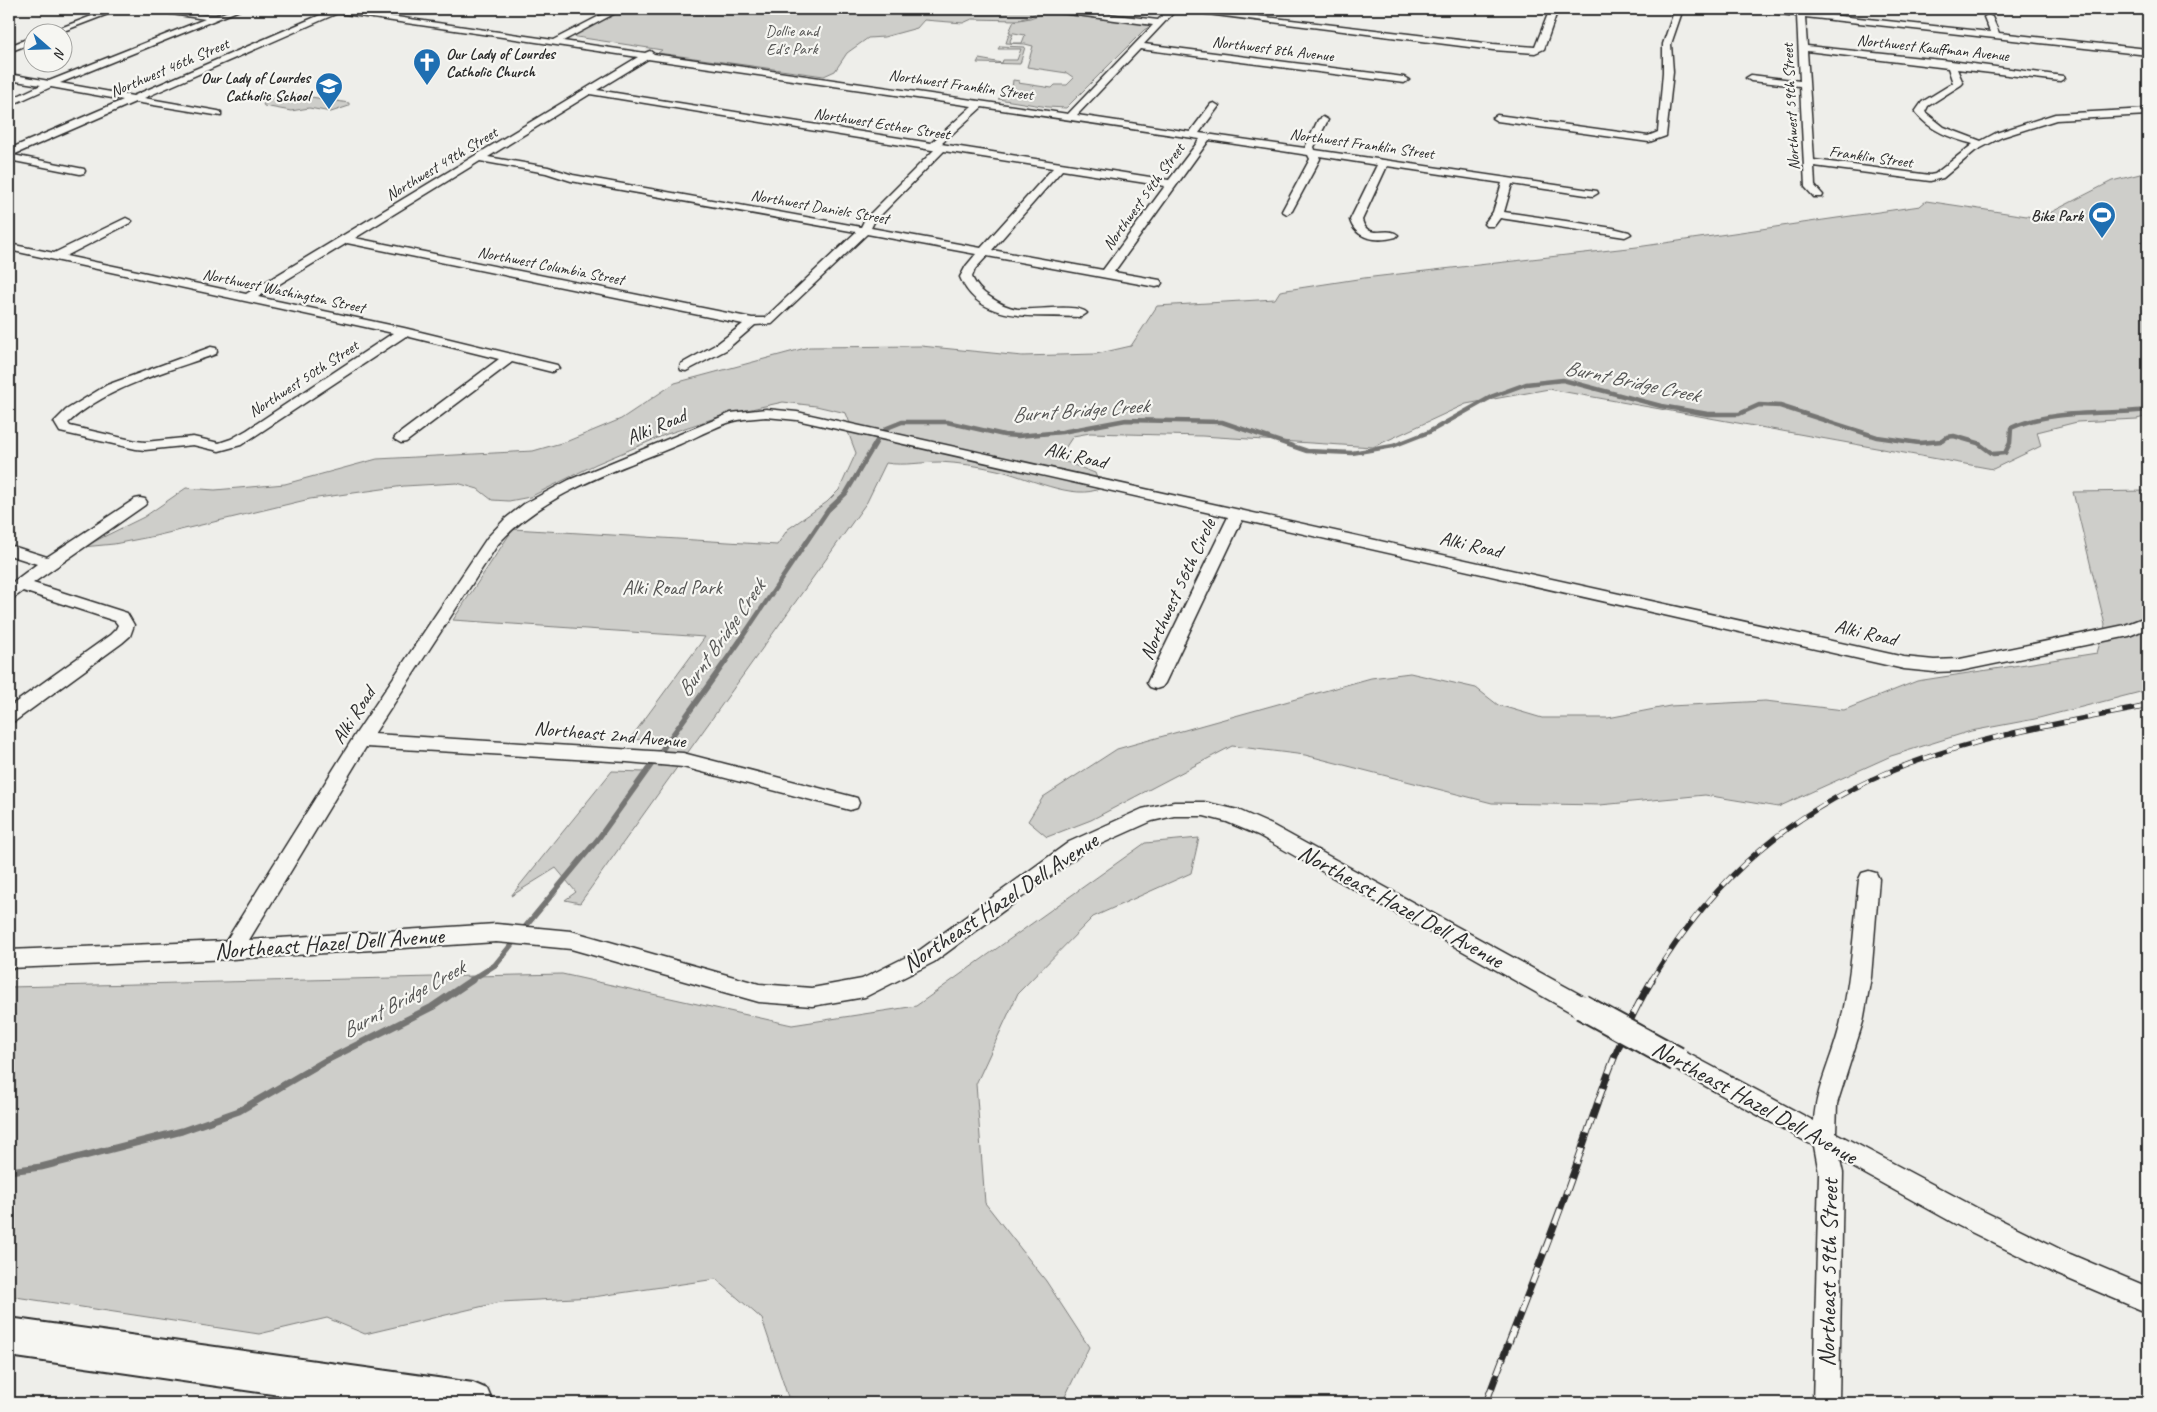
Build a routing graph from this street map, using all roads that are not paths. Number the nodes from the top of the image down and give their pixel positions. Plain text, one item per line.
1 (117, 9) edge
2 (152, 9) edge
3 (238, 9) edge
4 (324, 9) edge
5 (620, 9) edge
6 (1046, 9) edge
7 (1173, 9) edge
8 (1180, 9) edge
9 (1554, 9) edge
10 (1679, 9) edge
11 (1754, 9) edge
12 (339, 10) edge
13 (1801, 14) junction
14 (1988, 16) dead end
15 (214, 18) junction
16 (1159, 23) junction
17 (72, 25) edge
18 (1995, 35) junction
19 (556, 41) junction
20 (22, 44) edge
21 (1138, 46) junction
22 (1802, 48) junction
23 (9, 49) edge
24 (2148, 52) edge
25 (650, 54) junction
26 (1951, 64) junction
27 (9, 77) edge
28 (1751, 78) dead end
29 (2060, 78) dead end
30 (1404, 80) dead end
31 (50, 84) junction
32 (1804, 84) junction
33 (587, 91) junction
34 (133, 99) junction
35 (9, 103) edge
36 (981, 103) junction
37 (1214, 106) dead end
38 (2148, 112) edge
39 (218, 114) dead end
40 (1071, 116) junction
41 (1497, 118) dead end
42 (1323, 120) dead end
43 (1193, 134) junction
44 (1207, 136) junction
45 (1982, 144) junction
46 (936, 147) junction
47 (9, 152) edge
48 (1310, 152) junction
49 (9, 158) edge
50 (478, 158) junction
51 (1384, 162) junction
52 (1808, 162) junction
53 (1060, 166) junction
54 (80, 171) dead end
55 (1508, 180) junction
56 (1173, 184) junction
57 (1593, 192) dead end
58 (1818, 195) dead end
59 (1287, 211) dead end
60 (1497, 214) junction
61 (126, 221) dead end
62 (1490, 224) dead end
63 (864, 231) junction
64 (1625, 234) dead end
65 (1392, 235) dead end
66 (344, 239) junction
67 (9, 247) edge
68 (984, 252) junction
69 (55, 256) junction
70 (1106, 274) junction
71 (1156, 283) dead end
72 (248, 298) junction
73 (1081, 313) dead end
74 (752, 322) junction
75 (404, 332) junction
76 (211, 352) dead end
77 (510, 357) junction
78 (686, 367) dead end
79 (552, 368) dead end
80 (401, 439) dead end
81 (140, 502) dead end
82 (1236, 514) junction
83 (9, 550) edge
84 (49, 563) junction
85 (15, 589) edge
86 (2148, 622) edge
87 (1156, 683) dead end
88 (9, 716) edge
89 (361, 740) junction
90 (850, 803) dead end
91 (1869, 879) dead end
92 (232, 950) junction
93 (9, 959) edge
94 (1824, 1139) junction
95 (2148, 1300) edge
96 (9, 1337) edge
97 (473, 1403) edge
98 (1826, 1403) edge

1 - 17 street
2 - 15 street
3 - 15 street
4 - 12 street, Northwest Franklin Street
5 - 19 street
6 - 16 street
7 - 16 street
8 - 9 street
10 - 41 street
11 - 13 street
12 - 19 street, Northwest Franklin Street
12 - 34 street, Northwest 46th Street
13 - 18 street
13 - 22 street, Northwest 59th Street
14 - 18 street
15 - 31 street
16 - 21 street
18 - 24 street
19 - 25 street, Northwest Franklin Street
20 - 23 street
21 - 30 street, Northwest 8th Avenue
21 - 40 street
22 - 26 street, Northwest Kauffman Avenue
22 - 32 street, Northwest 59th Street
25 - 33 street, Northwest 49th Street
25 - 36 street, Northwest Franklin Street
26 - 29 street, Northwest Kauffman Avenue
26 - 45 street
27 - 31 street
28 - 32 street
31 - 34 street
31 - 35 street
32 - 52 street, Northwest 59th Street
33 - 46 street, Northwest Esther Street
33 - 50 street, Northwest 49th Street
34 - 39 street
34 - 47 street, Northwest 46th Street
36 - 40 street, Northwest Franklin Street
36 - 46 street
37 - 43 street, Northwest 54th Street
38 - 45 street
40 - 43 street, Northwest Franklin Street
42 - 48 street
43 - 44 street, Northwest Franklin Street
44 - 48 street, Northwest Franklin Street
44 - 56 street, Northwest 54th Street
45 - 52 street, Franklin Street
46 - 53 street, Northwest Esther Street
46 - 63 street
48 - 51 street, Northwest Franklin Street
48 - 59 street
49 - 54 street
50 - 63 street, Northwest Daniels Street
50 - 66 street, Northwest 49th Street
51 - 55 street, Northwest Franklin Street
51 - 65 street
52 - 58 street, Northwest 59th Street
53 - 56 street, Northwest Esther Street
53 - 68 street
55 - 57 street, Northwest Franklin Street
55 - 60 street
56 - 70 street, Northwest 54th Street
60 - 62 street
60 - 64 street
61 - 69 street
63 - 68 street, Northwest Daniels Street
63 - 74 street
66 - 72 street, Northwest 49th Street
66 - 74 street, Northwest Columbia Street
67 - 69 street, Northwest Washington Street
68 - 70 street, Northwest Daniels Street
68 - 73 street
69 - 72 street, Northwest Washington Street
70 - 71 street, Northwest Daniels Street
72 - 75 street, Northwest Washington Street
74 - 78 street
75 - 76 street, Northwest 50th Street
75 - 77 street, Northwest Washington Street
77 - 79 street, Northwest Washington Street
77 - 80 street
81 - 84 street
82 - 86 street, Alki Road
82 - 87 street, Northwest 56th Circle
82 - 89 street, Alki Road
83 - 84 street
84 - 85 street
85 - 88 street
89 - 90 street, Northeast 2nd Avenue
89 - 92 street, Alki Road
91 - 94 street, Northeast 59th Street
92 - 93 street, Northeast Hazel Dell Avenue
92 - 94 street, Northeast Hazel Dell Avenue, bridge
94 - 95 street, Northeast Hazel Dell Avenue
94 - 98 street, Northeast 59th Street
96 - 97 highway

